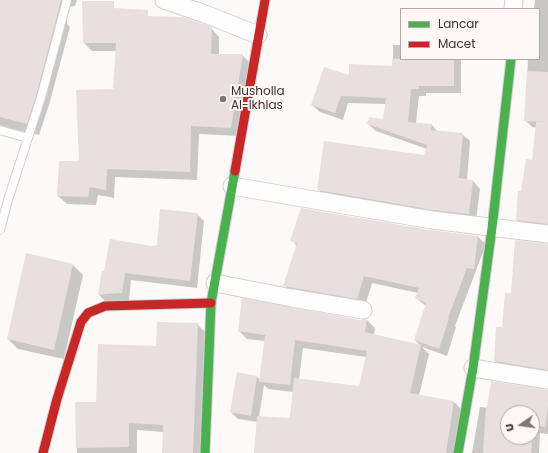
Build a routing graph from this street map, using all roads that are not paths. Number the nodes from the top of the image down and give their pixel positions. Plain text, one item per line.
1 (67, 0) edge
2 (164, 0) edge
3 (266, 0) edge
4 (258, 35) junction
5 (511, 60) edge
6 (0, 130) edge
7 (28, 138) junction
8 (232, 186) junction
9 (492, 228) junction
10 (0, 230) edge
11 (548, 234) edge
12 (214, 283) junction
13 (211, 303) junction
14 (363, 310) dead end
15 (473, 368) junction
16 (548, 380) edge
17 (43, 453) edge
18 (205, 453) edge
19 (458, 453) edge

1 - 7 lane
2 - 4 street
3 - 4 street
4 - 8 street
5 - 9 street
6 - 7 lane
7 - 10 lane
8 - 9 street
8 - 12 street
9 - 11 street
9 - 15 street
12 - 13 street
12 - 14 street
13 - 17 street
13 - 18 street
15 - 16 street
15 - 19 street

